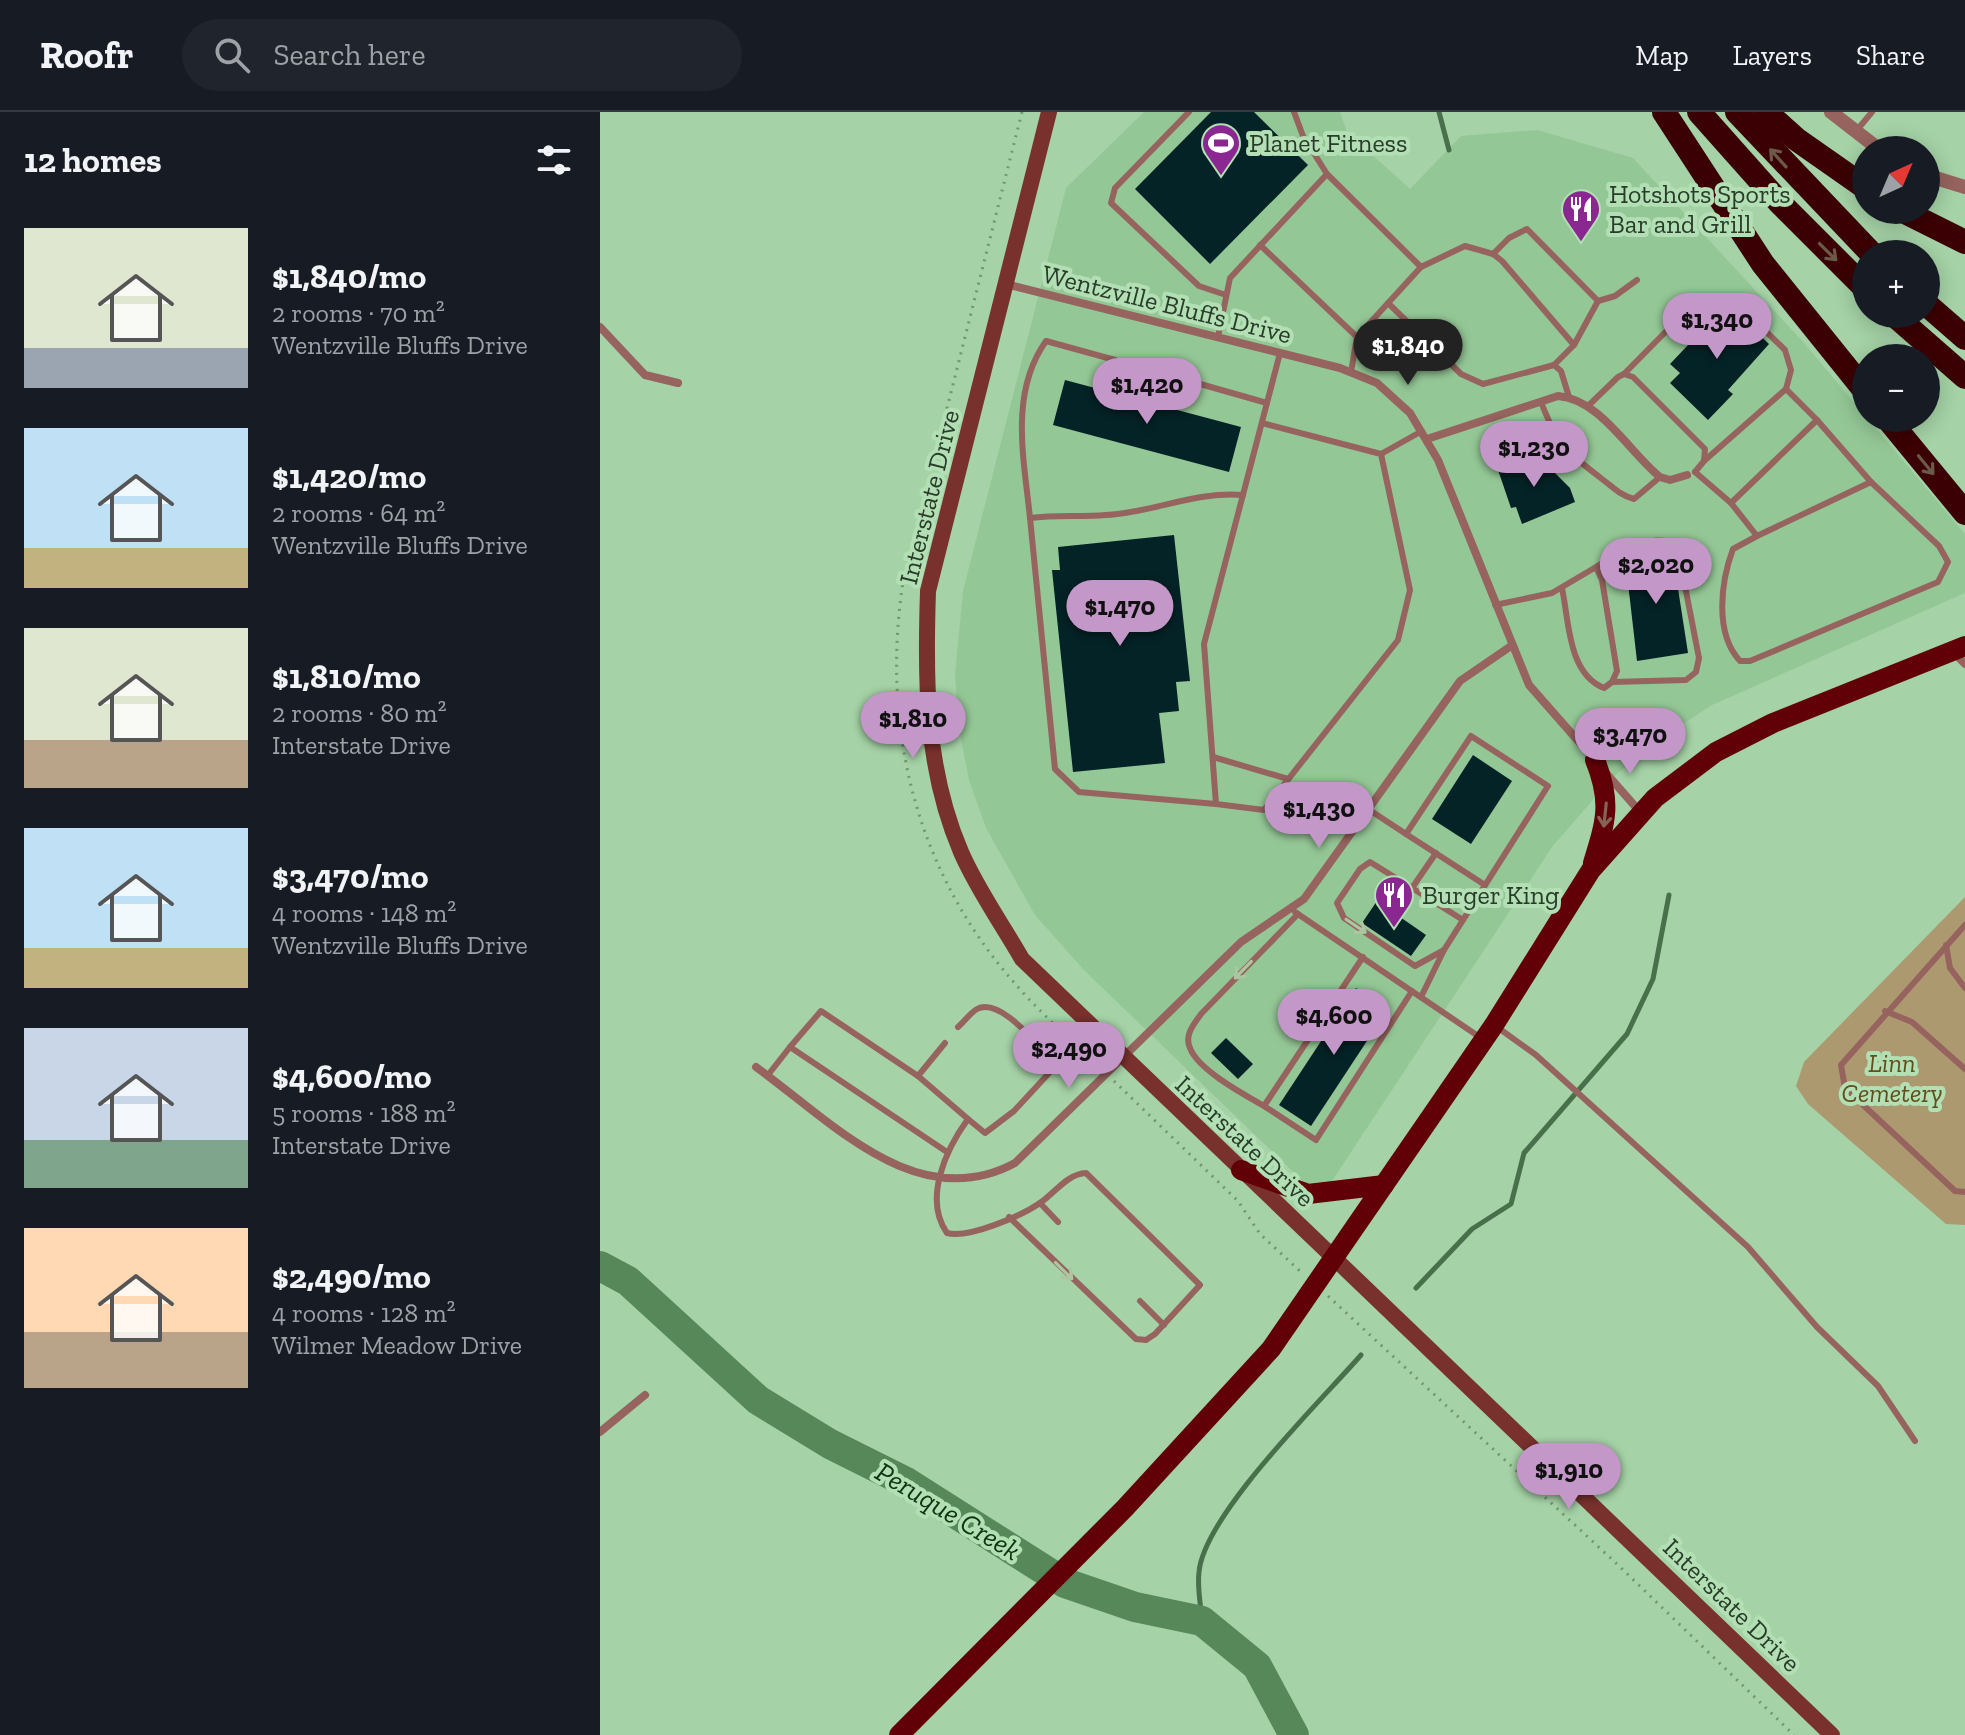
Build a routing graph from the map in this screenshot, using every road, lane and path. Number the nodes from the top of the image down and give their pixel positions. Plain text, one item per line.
1 (1022, 112) edge
2 (1049, 112) edge
3 (1189, 112) edge
4 (1294, 112) edge
5 (1664, 112) edge
6 (1699, 112) edge
7 (1737, 112) edge
8 (1766, 112) edge
9 (1831, 112) edge
10 (1872, 112) edge
11 (1854, 133) junction
12 (1859, 136) edge
13 (1327, 174) junction
14 (1852, 178) edge
15 (1940, 179) edge
16 (1965, 187) edge
17 (1929, 224) edge
18 (1859, 240) edge
19 (1965, 242) edge
20 (1260, 245) junction
21 (1493, 254) junction
22 (1421, 267) junction
23 (1852, 275) edge
24 (1637, 280) dead end
25 (1006, 284) junction
26 (1226, 295) junction
27 (1598, 301) junction
28 (1388, 303) junction
29 (1940, 316) edge
30 (600, 327) edge
31 (1909, 328) edge
32 (1218, 337) junction
33 (1357, 337) junction
34 (1965, 338) edge
35 (1574, 345) junction
36 (1280, 353) junction
37 (1115, 360) dead end
38 (1554, 365) junction
39 (1144, 368) dead end
40 (1351, 372) junction
41 (1624, 374) junction
42 (1852, 375) edge
43 (1965, 377) edge
44 (678, 383) dead end
45 (1786, 389) junction
46 (1569, 397) junction
47 (1541, 402) junction
48 (1267, 403) junction
49 (1587, 407) junction
50 (1817, 420) junction
51 (1262, 423) junction
52 (1898, 432) edge
53 (1424, 435) junction
54 (1381, 454) junction
55 (1704, 461) junction
56 (1691, 473) junction
57 (1660, 477) junction
58 (1871, 482) junction
59 (1243, 495) junction
60 (1731, 503) junction
61 (1965, 513) edge
62 (1030, 518) junction
63 (1757, 536) junction
64 (1596, 567) junction
65 (1562, 588) junction
66 (1495, 605) junction
67 (1511, 646) junction
68 (1961, 654) edge
69 (1612, 682) junction
70 (1213, 757) junction
71 (1595, 760) junction
72 (1288, 779) junction
73 (1216, 804) junction
74 (1368, 809) junction
75 (1641, 814) junction
76 (1406, 834) junction
77 (1436, 853) junction
78 (1591, 870) junction
79 (1485, 885) junction
80 (1412, 888) junction
81 (1294, 911) junction
82 (1463, 920) junction
83 (1965, 925) edge
84 (1946, 945) junction
85 (1444, 950) junction
86 (1363, 957) junction
87 (1965, 988) edge
88 (1412, 991) junction
89 (1421, 997) junction
90 (1885, 1011) junction
91 (958, 1027) dead end
92 (1489, 1032) junction
93 (945, 1043) dead end
94 (790, 1047) junction
95 (1123, 1059) junction
96 (756, 1067) dead end
97 (1965, 1069) edge
98 (1106, 1074) junction
99 (768, 1075) junction
100 (918, 1076) junction
101 (1264, 1106) junction
102 (968, 1119) junction
103 (947, 1152) junction
104 (1241, 1170) junction
105 (940, 1179) junction
106 (1384, 1185) junction
107 (1965, 1192) edge
108 (1040, 1203) junction
109 (1009, 1217) junction
110 (1058, 1222) dead end
111 (1334, 1258) junction
112 (1295, 1267) dead end
113 (1140, 1301) dead end
114 (1347, 1313) dead end
115 (1164, 1325) junction
116 (645, 1395) dead end
117 (600, 1432) edge
118 (1915, 1441) dead end
119 (899, 1735) edge
120 (1794, 1735) edge
121 (1832, 1735) edge

1 - 98 path
2 - 25 main road, Interstate Drive
3 - 26 lane
4 - 13 lane
5 - 42 highway
6 -> 23 highway
18 -> 7 highway
8 - 14 highway
9 - 11 street
10 - 11 lane
11 - 12 street
13 - 20 lane
13 - 22 lane
15 - 16 street
17 - 19 highway
20 - 26 lane
20 - 33 lane
21 - 22 lane
21 - 27 lane
21 - 35 lane
22 - 28 lane
24 - 27 lane
25 - 32 street, Wentzville Bluffs Drive
25 - 95 main road, Interstate Drive
26 - 32 lane
27 - 35 lane
28 - 33 lane
28 - 38 lane
29 - 34 highway
30 - 44 street
31 - 43 highway
32 - 36 street, Wentzville Bluffs Drive
33 - 40 lane
35 - 38 lane
36 - 40 street, Wentzville Bluffs Drive
36 - 48 lane
37 - 62 lane
38 - 46 lane
39 - 48 lane
40 - 53 street, Wentzville Bluffs Drive
41 - 45 lane
41 - 49 lane
41 - 55 lane
45 - 50 lane
45 - 55 lane
46 - 47 street
46 - 49 street
47 - 53 street
47 - 57 lane
48 - 51 lane
49 - 57 street
50 - 58 lane
50 - 60 lane
51 - 54 lane
51 - 59 lane
52 -> 61 highway
53 - 54 lane
53 - 66 street, Wentzville Bluffs Drive
54 - 72 lane
55 - 56 lane
56 - 57 street
56 - 60 lane
58 - 63 lane
58 - 63 lane
59 - 62 lane
59 - 70 lane
60 - 63 lane
62 - 73 lane
64 - 65 lane
64 - 69 lane
64 - 69 lane
65 - 66 lane
65 - 69 lane
66 - 67 street, Wentzville Bluffs Drive
67 - 71 street, Wentzville Bluffs Drive
67 - 74 street
68 - 75 main road
70 - 72 lane
70 - 73 lane
71 - 75 street, Wentzville Bluffs Drive
71 -> 78 main road
72 - 73 lane
74 - 76 lane
74 - 81 street
75 - 78 main road
76 - 77 lane
76 - 79 lane
77 - 79 lane
77 - 80 lane
78 - 92 main road
79 - 82 lane
80 - 82 lane
80 -> 85 lane
81 - 86 lane
81 - 95 street
81 -> 101 lane
82 - 85 lane
83 - 84 lane
84 - 87 lane
84 - 90 lane
85 - 89 lane
86 - 88 lane
86 - 101 lane
88 - 89 lane
88 - 101 lane
89 - 92 lane
90 - 97 lane
90 - 107 lane
91 - 102 lane
92 - 106 main road
92 - 118 lane
93 - 100 lane
94 - 99 lane
94 - 100 lane
94 - 103 lane
95 - 98 street
95 - 104 main road, Interstate Drive
96 - 99 street
98 - 105 street
98 - 112 path
99 - 105 street
100 - 102 lane
102 - 103 lane
103 - 105 lane
104 - 106 main road
104 - 111 main road, Interstate Drive
105 - 109 lane
106 - 111 main road
108 - 109 lane
108 - 110 lane
108 - 115 lane
109 -> 115 lane
111 - 119 main road
111 - 121 main road, Interstate Drive
113 - 115 lane
114 - 120 path
116 - 117 street

